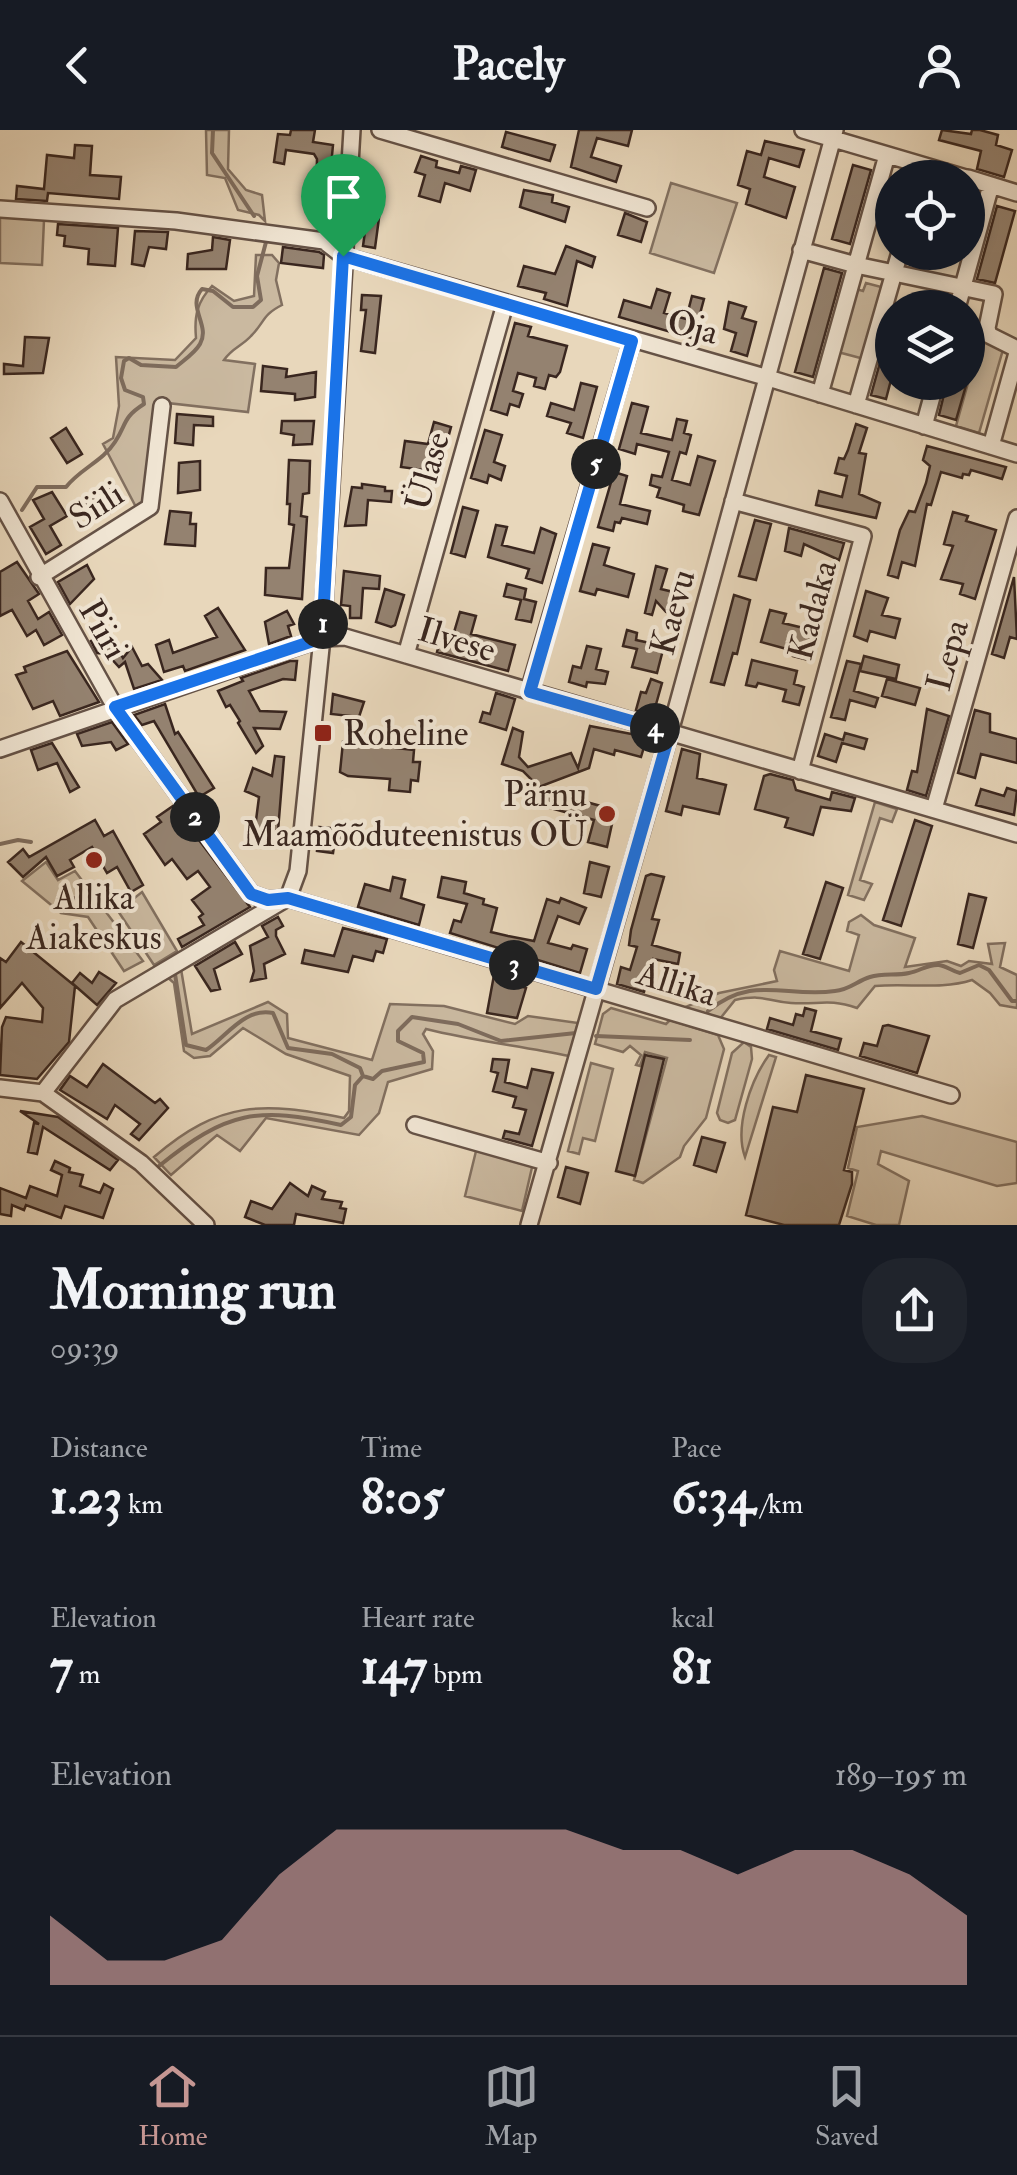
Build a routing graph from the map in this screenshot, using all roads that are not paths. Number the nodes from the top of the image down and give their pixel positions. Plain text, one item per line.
1 (352, 130) edge
2 (380, 130) edge
3 (803, 130) edge
4 (834, 134) edge
5 (887, 155) junction
6 (898, 160) edge
7 (985, 183) edge
8 (991, 185) junction
9 (1017, 193) edge
10 (646, 208) dead end
11 (0, 209) edge
12 (801, 250) junction
13 (343, 256) junction
14 (856, 265) junction
15 (894, 272) junction
16 (963, 286) junction
17 (962, 290) edge
18 (505, 304) junction
19 (632, 341) junction
20 (1017, 351) edge
21 (765, 377) junction
22 (820, 394) junction
23 (931, 400) edge
24 (856, 405) junction
25 (162, 406) dead end
26 (924, 426) junction
27 (991, 446) junction
28 (1017, 454) edge
29 (0, 501) edge
30 (733, 501) junction
31 (1017, 518) edge
32 (39, 577) junction
33 (322, 638) junction
34 (406, 654) junction
35 (530, 692) junction
36 (115, 707) junction
37 (670, 732) junction
38 (0, 750) edge
39 (800, 772) junction
40 (934, 809) junction
41 (1017, 834) edge
42 (288, 898) junction
43 (596, 989) junction
44 (0, 1088) edge
45 (44, 1093) junction
46 (952, 1095) dead end
47 (415, 1125) dead end
48 (549, 1162) junction
49 (206, 1225) edge
50 (529, 1225) edge

1 - 13 street
2 - 10 street
3 - 4 street
4 - 5 street
4 - 12 street, Kaevu
5 - 6 street
5 - 14 street
7 - 8 street
8 - 9 street
8 - 16 street
11 - 13 street, Oja
12 - 14 street
12 - 21 street, Kaevu
13 - 18 street, Oja
13 - 33 street
14 - 15 street
14 - 22 street
15 - 16 street
15 - 24 street
16 - 17 street
16 - 20 street
18 - 19 street, Oja
18 - 34 street, Ülase
19 - 21 street, Oja
19 - 35 street
20 - 27 street
21 - 22 street, Oja
21 - 30 street, Kaevu
22 - 24 street, Oja
23 - 26 street
24 - 26 street, Oja
25 - 32 street, Siili
26 - 27 street, Oja
27 - 28 street, Oja
29 - 32 street, Piiri
30 - 37 street, Kaevu
30 - 39 street, Kadaka
31 - 40 street, Lepa
32 - 36 street, Piiri
33 - 34 street, Ilvese
33 - 36 street, Ilvese
33 - 42 street
34 - 35 street, Ilvese
35 - 37 street, Ilvese
36 - 38 street, Ilvese
36 - 42 street, Piiri
37 - 39 street, Ilvese
37 - 43 street, Kaevu
39 - 40 street, Ilvese
40 - 41 street, Ilvese
42 - 43 street, Allika
42 - 45 street
43 - 46 street, Allika
43 - 48 street, Kaevu
44 - 45 street
45 - 49 street
47 - 48 street
48 - 50 street, Kaevu

